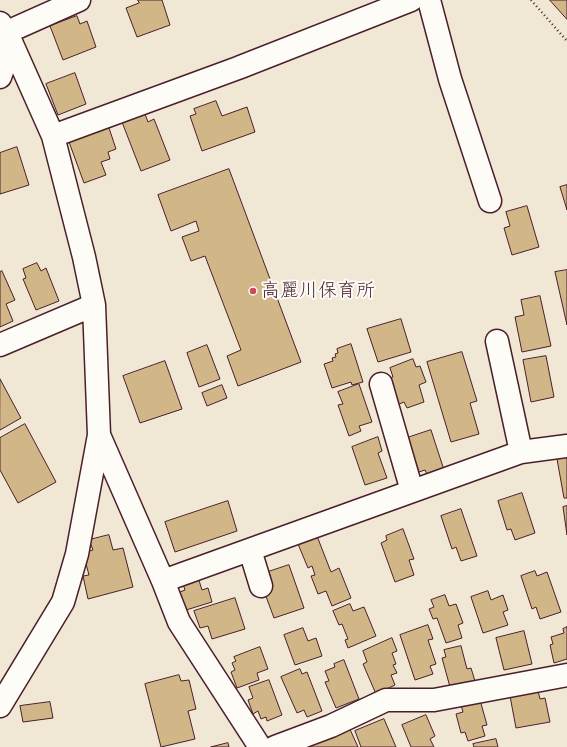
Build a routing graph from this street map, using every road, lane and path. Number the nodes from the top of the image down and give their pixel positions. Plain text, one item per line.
1 (79, 0) edge
2 (411, 0) edge
3 (429, 0) edge
4 (531, 0) edge
5 (6, 33) edge
6 (567, 41) edge
7 (0, 77) edge
8 (52, 136) junction
9 (490, 201) dead end
10 (94, 305) junction
11 (497, 341) dead end
12 (0, 345) edge
13 (381, 384) dead end
14 (98, 434) junction
15 (567, 446) edge
16 (521, 452) junction
17 (412, 491) junction
18 (250, 550) junction
19 (163, 581) junction
20 (261, 586) dead end
21 (567, 675) edge
22 (0, 706) edge
23 (260, 747) edge
24 (275, 747) edge

1 - 5 street
2 - 8 street
3 - 9 street
4 - 6 path
5 - 7 street
5 - 8 street
8 - 10 street
10 - 12 street
10 - 14 street
11 - 16 street
13 - 17 street
14 - 19 street
14 - 22 street
15 - 16 street
16 - 17 street
17 - 18 street
18 - 19 street
18 - 20 street
19 - 23 street
21 - 24 street

